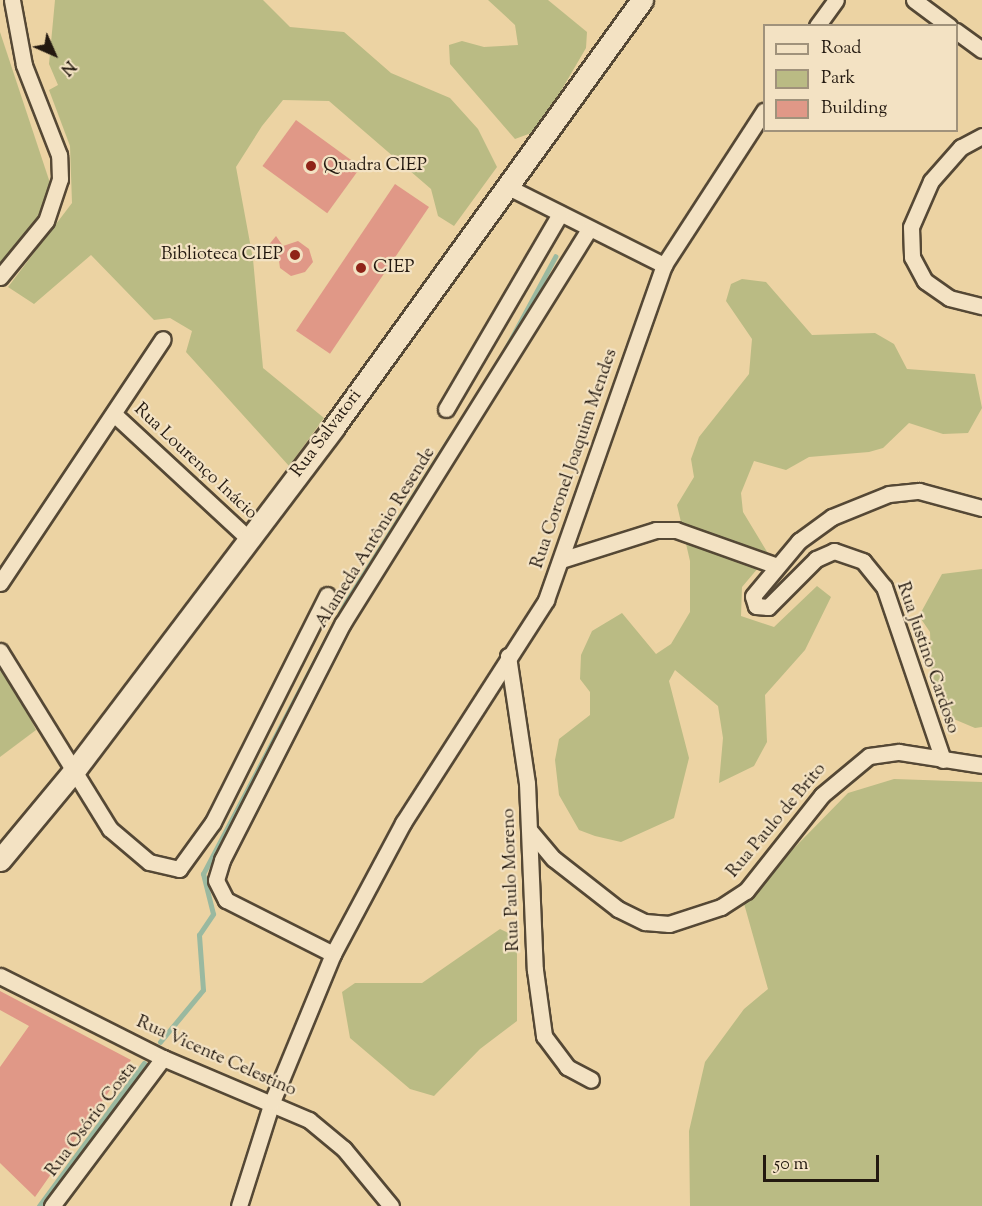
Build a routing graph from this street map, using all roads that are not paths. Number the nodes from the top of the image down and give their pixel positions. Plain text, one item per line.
1 (12, 0) edge
2 (642, 0) edge
3 (836, 0) edge
4 (914, 0) edge
5 (819, 24) edge
6 (946, 24) edge
7 (958, 32) edge
8 (982, 50) edge
9 (763, 114) edge
10 (982, 136) edge
11 (506, 186) junction
12 (560, 214) junction
13 (588, 229) junction
14 (664, 265) junction
15 (0, 277) edge
16 (982, 306) edge
17 (163, 339) dead end
18 (446, 409) dead end
19 (115, 415) junction
20 (982, 508) edge
21 (248, 538) junction
22 (564, 560) junction
23 (777, 566) junction
24 (0, 583) edge
25 (327, 595) dead end
26 (0, 651) edge
27 (508, 656) junction
28 (943, 760) junction
29 (982, 765) edge
30 (74, 771) junction
31 (531, 832) junction
32 (0, 860) edge
33 (333, 954) junction
34 (0, 976) edge
35 (163, 1058) junction
36 (591, 1080) dead end
37 (272, 1102) junction
38 (52, 1206) edge
39 (239, 1206) edge
40 (391, 1206) edge

1 - 15 street
2 - 11 street, Rua Salvatori
3 - 5 street
4 - 6 street
7 - 8 street
9 - 14 street, Rua Coronel Joaquim Mendes
10 - 16 street
11 - 12 street
11 - 21 street, Rua Salvatori
12 - 13 street
12 - 18 street
13 - 14 street
13 - 33 street, Alameda Antônio Resende
14 - 22 street, Rua Coronel Joaquim Mendes
17 - 19 street
19 - 21 street, Rua Lourenço Inácio
19 - 24 street
20 - 23 street
21 - 30 street, Rua Salvatori
22 - 23 street
22 - 27 street, Rua Coronel Joaquim Mendes
23 - 28 street, Rua Justino Cardoso
25 - 30 street, Alameda Antônio Resende
26 - 30 street
27 - 31 street, Rua Paulo Moreno
27 - 33 street, Rua Coronel Joaquim Mendes
28 - 29 street, Rua Paulo de Brito
28 - 31 street, Rua Paulo de Brito
30 - 32 street, Rua Salvatori
31 - 36 street, Rua Paulo Moreno
33 - 37 street, Rua Coronel Joaquim Mendes
34 - 35 street, Rua Vicente Celestino
35 - 37 street, Rua Vicente Celestino
35 - 38 street, Rua Osório Costa
37 - 39 street, Rua Coronel Joaquim Mendes
37 - 40 street, Rua Vicente Celestino

